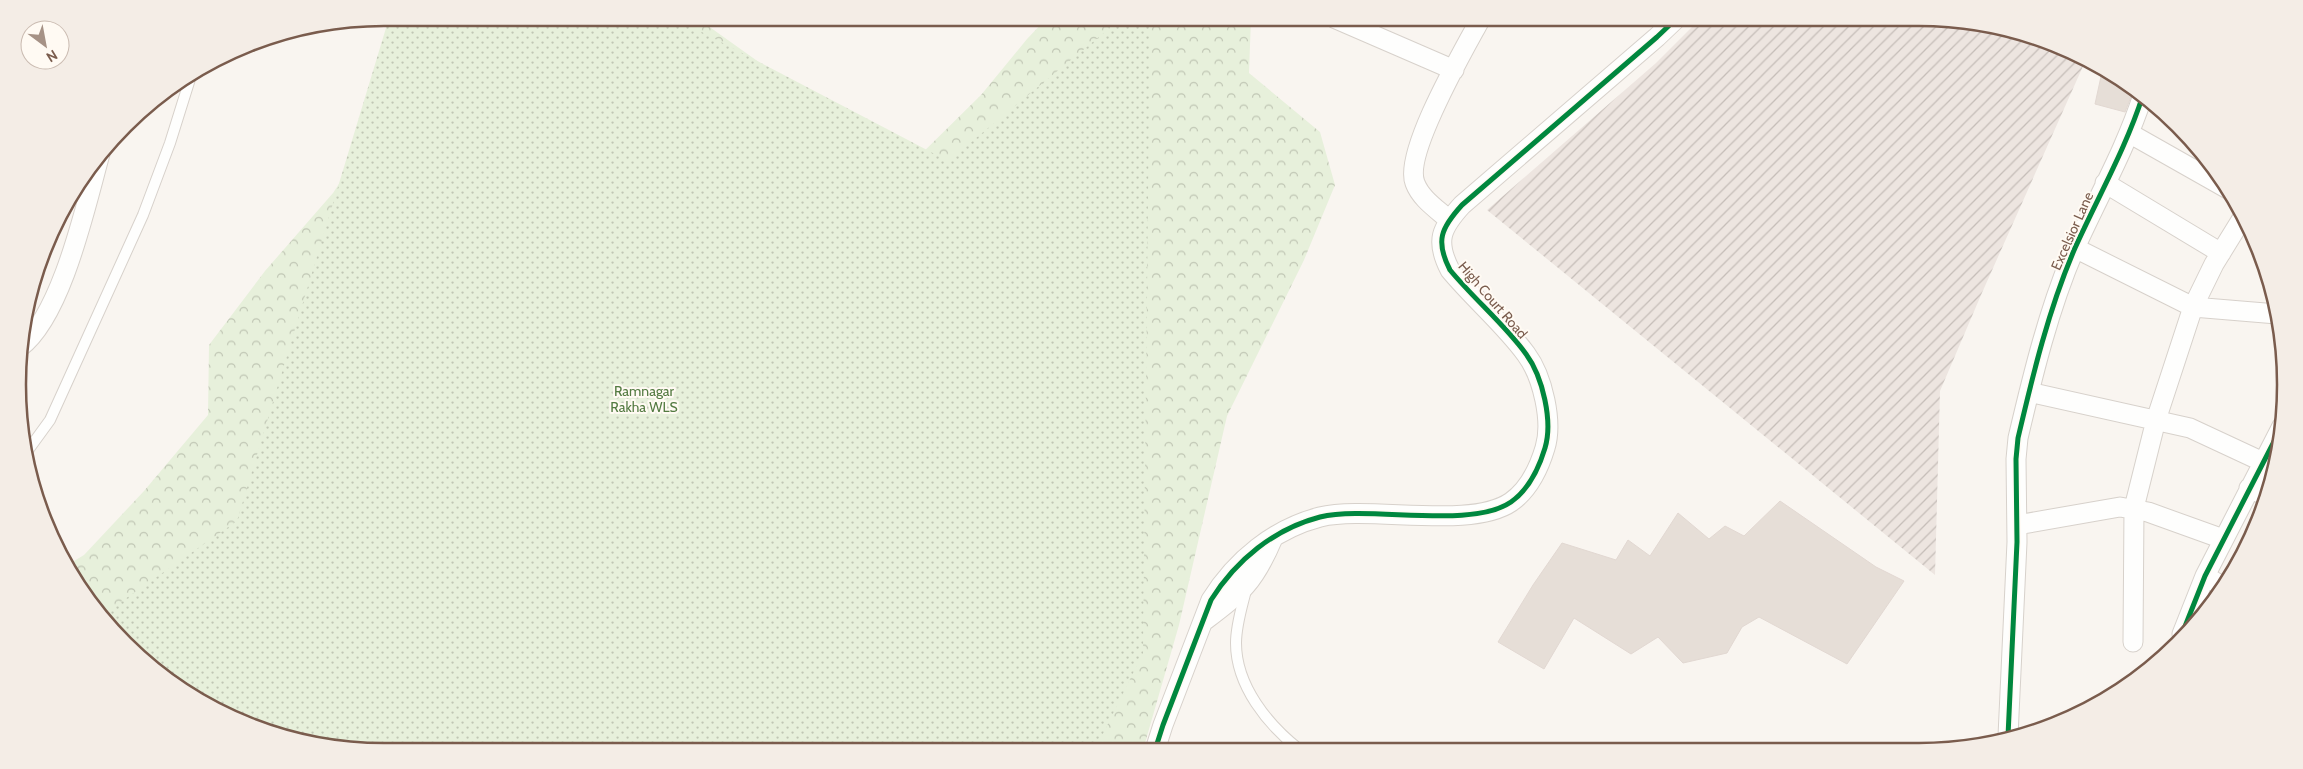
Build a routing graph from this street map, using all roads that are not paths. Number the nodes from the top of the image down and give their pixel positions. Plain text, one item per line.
1 (1352, 26) edge
2 (1477, 26) edge
3 (1669, 26) edge
4 (1454, 70) junction
5 (188, 85) edge
6 (2140, 102) edge
7 (2129, 133) junction
8 (2213, 180) edge
9 (2105, 183) junction
10 (87, 184) edge
11 (1449, 220) junction
12 (2239, 225) edge
13 (2075, 248) junction
14 (2221, 254) junction
15 (2192, 308) junction
16 (2270, 313) edge
17 (29, 338) edge
18 (2027, 401) junction
19 (2156, 420) junction
20 (32, 445) edge
21 (2272, 445) edge
22 (2262, 462) junction
23 (2258, 492) edge
24 (2134, 508) junction
25 (2017, 525) junction
26 (1273, 537) junction
27 (2223, 540) junction
28 (2205, 576) junction
29 (2217, 583) edge
30 (1247, 586) junction
31 (1204, 621) junction
32 (2187, 623) edge
33 (2133, 642) dead end
34 (2008, 732) edge
35 (1157, 743) edge
36 (1292, 743) edge

1 - 4 street
2 - 4 street
3 - 11 street, High Court Road
4 - 11 street
5 - 20 lane
6 - 7 street, Excelsior Lane
7 - 8 street
7 - 9 street, Excelsior Lane
9 - 13 street, Excelsior Lane
9 - 14 street
10 - 17 street
11 - 26 street, High Court Road
12 - 14 street
13 - 15 street
13 - 18 street, Excelsior Lane
14 - 15 street
15 - 16 street
15 - 19 street
18 - 19 street
18 - 25 street, Excelsior Lane
19 - 22 street
19 - 24 street
21 - 22 street
22 - 23 street
23 - 27 street
24 - 25 street
24 - 27 street
24 - 33 street
25 - 34 street, Excelsior Lane
26 - 30 street
26 - 31 street, High Court Road
27 - 28 street
28 - 29 street
28 - 32 street
30 - 31 street
30 - 36 lane
31 - 35 street, High Court Road

